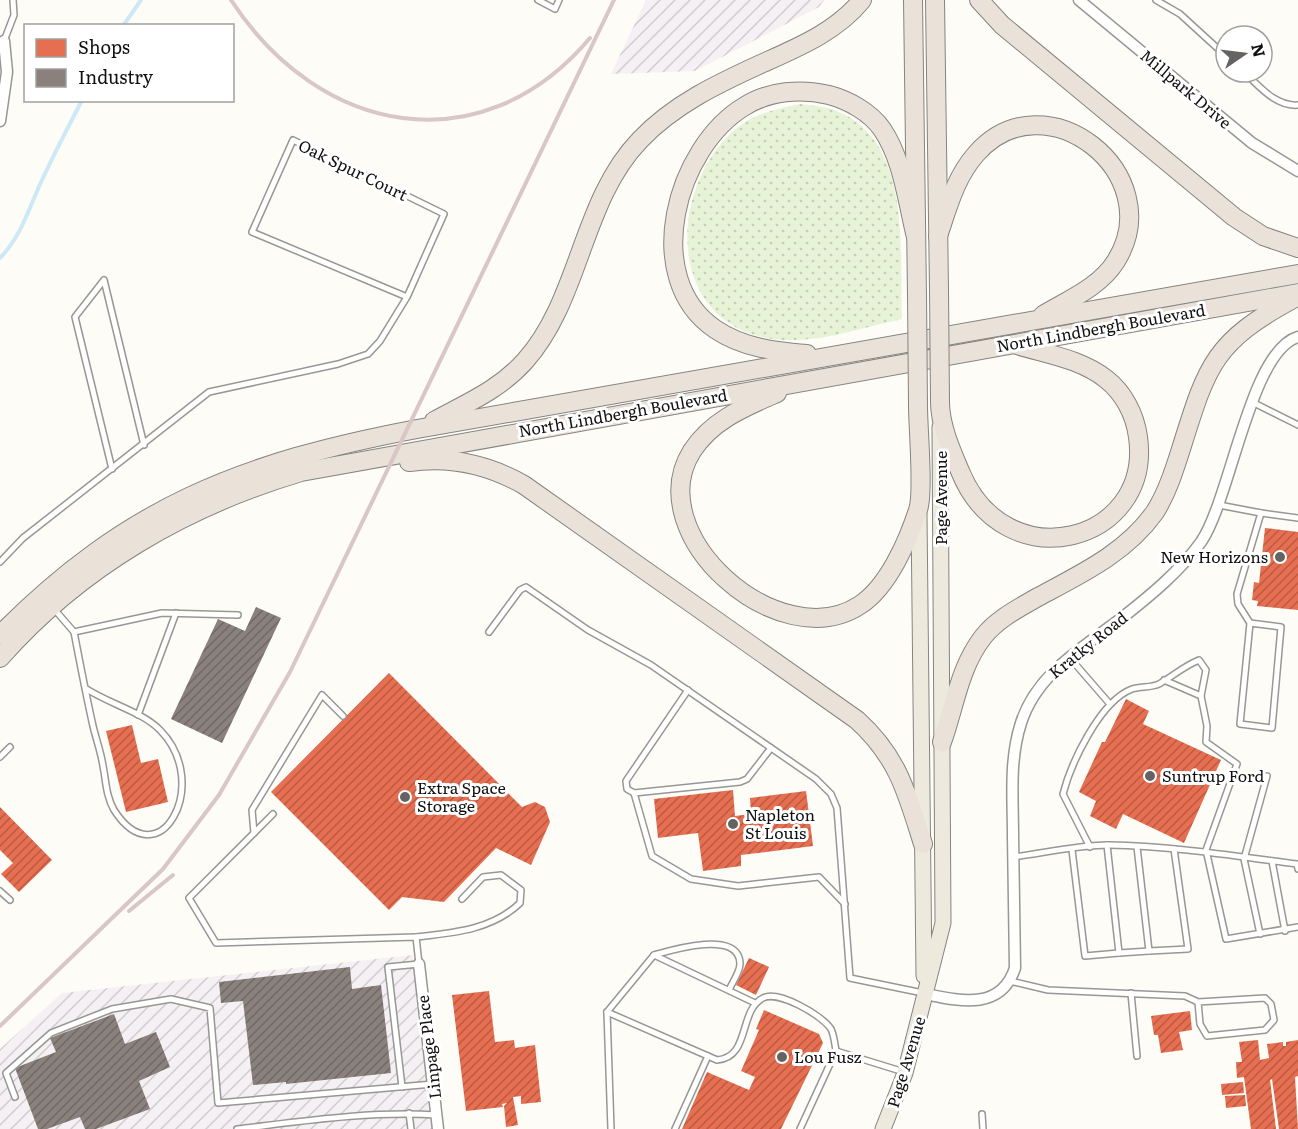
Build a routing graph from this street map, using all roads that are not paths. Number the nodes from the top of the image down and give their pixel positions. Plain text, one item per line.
1 (13, 0) edge
2 (538, 0) edge
3 (559, 0) edge
4 (862, 0) edge
5 (913, 0) edge
6 (935, 0) edge
7 (979, 0) edge
8 (1156, 0) edge
9 (1082, 1) edge
10 (2, 37) edge
11 (1214, 45) edge
12 (1257, 84) edge
13 (1298, 105) edge
14 (0, 121) edge
15 (1298, 171) edge
16 (938, 236) junction
17 (916, 237) junction
18 (1298, 248) edge
19 (1298, 273) edge
20 (1298, 295) edge
21 (407, 297) junction
22 (1036, 320) junction
23 (1298, 336) edge
24 (1012, 343) junction
25 (829, 356) junction
26 (803, 381) junction
27 (1252, 402) junction
28 (940, 409) junction
29 (1298, 425) edge
30 (417, 429) junction
31 (144, 445) junction
32 (112, 469) junction
33 (1220, 505) junction
34 (919, 508) junction
35 (1261, 513) junction
36 (1298, 518) edge
37 (162, 528) junction
38 (0, 562) edge
39 (52, 606) junction
40 (176, 613) junction
41 (238, 615) dead end
42 (1250, 623) junction
43 (74, 632) junction
44 (489, 632) dead end
45 (0, 635) edge
46 (1069, 657) junction
47 (0, 658) edge
48 (1164, 680) junction
49 (85, 688) junction
50 (688, 690) junction
51 (1201, 696) junction
52 (1109, 703) junction
53 (138, 715) junction
54 (343, 716) dead end
55 (942, 742) junction
56 (10, 747) dead end
57 (771, 748) junction
58 (0, 757) edge
59 (1267, 776) dead end
60 (634, 794) junction
61 (273, 814) dead end
62 (254, 833) junction
63 (923, 844) junction
64 (1107, 845) junction
65 (1137, 847) junction
66 (1090, 848) junction
67 (1174, 849) junction
68 (1072, 850) junction
69 (1206, 850) junction
70 (1013, 857) junction
71 (1244, 859) junction
72 (1272, 861) junction
73 (1298, 869) edge
74 (0, 891) edge
75 (462, 899) dead end
76 (10, 900) dead end
77 (845, 904) junction
78 (1298, 927) edge
79 (1285, 931) junction
80 (1260, 934) junction
81 (416, 937) junction
82 (1149, 951) junction
83 (1119, 953) junction
84 (654, 955) junction
85 (419, 964) junction
86 (1010, 981) junction
87 (729, 990) junction
88 (1131, 993) junction
89 (925, 994) junction
90 (1198, 1002) junction
91 (755, 1003) junction
92 (607, 1012) junction
93 (836, 1052) junction
94 (708, 1056) junction
95 (1137, 1056) dead end
96 (905, 1073) junction
97 (433, 1084) junction
98 (402, 1087) junction
99 (15, 1097) dead end
100 (409, 1113) junction
101 (982, 1114) dead end
102 (437, 1115) junction
103 (237, 1129) edge
104 (411, 1129) edge
105 (438, 1129) edge
106 (611, 1129) edge
107 (675, 1129) edge
108 (800, 1129) edge
109 (883, 1129) edge
110 (983, 1129) edge

1 - 10 lane
2 - 3 lane
4 - 30 highway
5 - 17 highway, Page Avenue
6 - 16 highway, Page Avenue
7 - 18 highway
8 - 11 lane
9 - 15 street, Millpark Drive
10 - 14 street
12 - 13 lane
16 - 22 highway
16 - 28 highway, Page Avenue, bridge
17 - 25 highway
17 - 34 highway, Page Avenue, bridge
19 - 22 highway, North Lindbergh Boulevard
20 - 24 highway, North Lindbergh Boulevard
20 - 55 highway
21 - 21 lane, Oak Spur Court
21 - 31 lane
22 - 25 highway, North Lindbergh Boulevard
23 - 27 street, Kratky Road
24 - 26 highway, North Lindbergh Boulevard
24 - 28 highway
25 - 30 highway, North Lindbergh Boulevard
26 - 34 highway
26 - 37 highway, North Lindbergh Boulevard
27 - 29 lane
27 - 33 street, Kratky Road
28 - 55 main road, Page Avenue
30 - 45 highway, North Lindbergh Boulevard
31 - 32 lane
31 - 32 lane
32 - 38 lane
33 - 35 lane
33 - 46 street, Kratky Road
34 - 63 main road, Page Avenue
35 - 36 lane
35 - 42 lane
37 - 39 highway, North Lindbergh Boulevard
37 - 63 highway
39 - 43 lane
39 - 47 highway, North Lindbergh Boulevard
40 - 41 lane
40 - 43 lane
40 - 53 lane
42 - 42 lane
43 - 49 lane
44 - 50 lane
46 - 52 lane
46 - 70 street, Kratky Road
48 - 51 lane
48 - 51 lane
48 - 52 lane
49 - 53 lane
49 - 53 lane
50 - 57 lane
50 - 60 lane
51 - 69 lane
52 - 66 lane
54 - 62 lane
55 - 89 main road, Page Avenue
56 - 58 lane
57 - 60 lane
57 - 77 lane
59 - 71 lane
60 - 77 lane
61 - 62 lane
62 - 81 lane
63 - 89 main road, Page Avenue
64 - 65 lane
64 - 66 lane
64 - 83 lane
65 - 67 lane
65 - 82 lane
66 - 68 lane
67 - 69 lane
67 - 82 lane
68 - 70 lane
68 - 83 lane
69 - 71 lane
69 - 80 lane
70 - 86 street, Kratky Road
71 - 72 lane
71 - 80 lane
72 - 73 lane
72 - 79 lane
74 - 76 lane
75 - 81 lane
77 - 89 lane
78 - 79 lane
79 - 80 lane
81 - 85 lane
82 - 83 lane
84 - 87 lane
84 - 87 lane
84 - 92 lane
85 - 97 street, Linpage Place
85 - 98 lane
86 - 88 lane
86 - 89 street
87 - 91 lane
88 - 90 lane
88 - 95 lane
89 - 96 main road, Page Avenue
90 - 90 lane
91 - 93 lane
91 - 94 lane
92 - 94 lane
92 - 106 lane
93 - 96 lane
93 - 108 lane
94 - 107 lane
96 - 109 main road, Page Avenue
97 - 98 lane
97 - 102 street, Linpage Place
98 - 99 lane
100 - 102 lane
100 - 103 lane
100 - 104 lane
101 - 110 lane
102 - 105 street, Linpage Place

